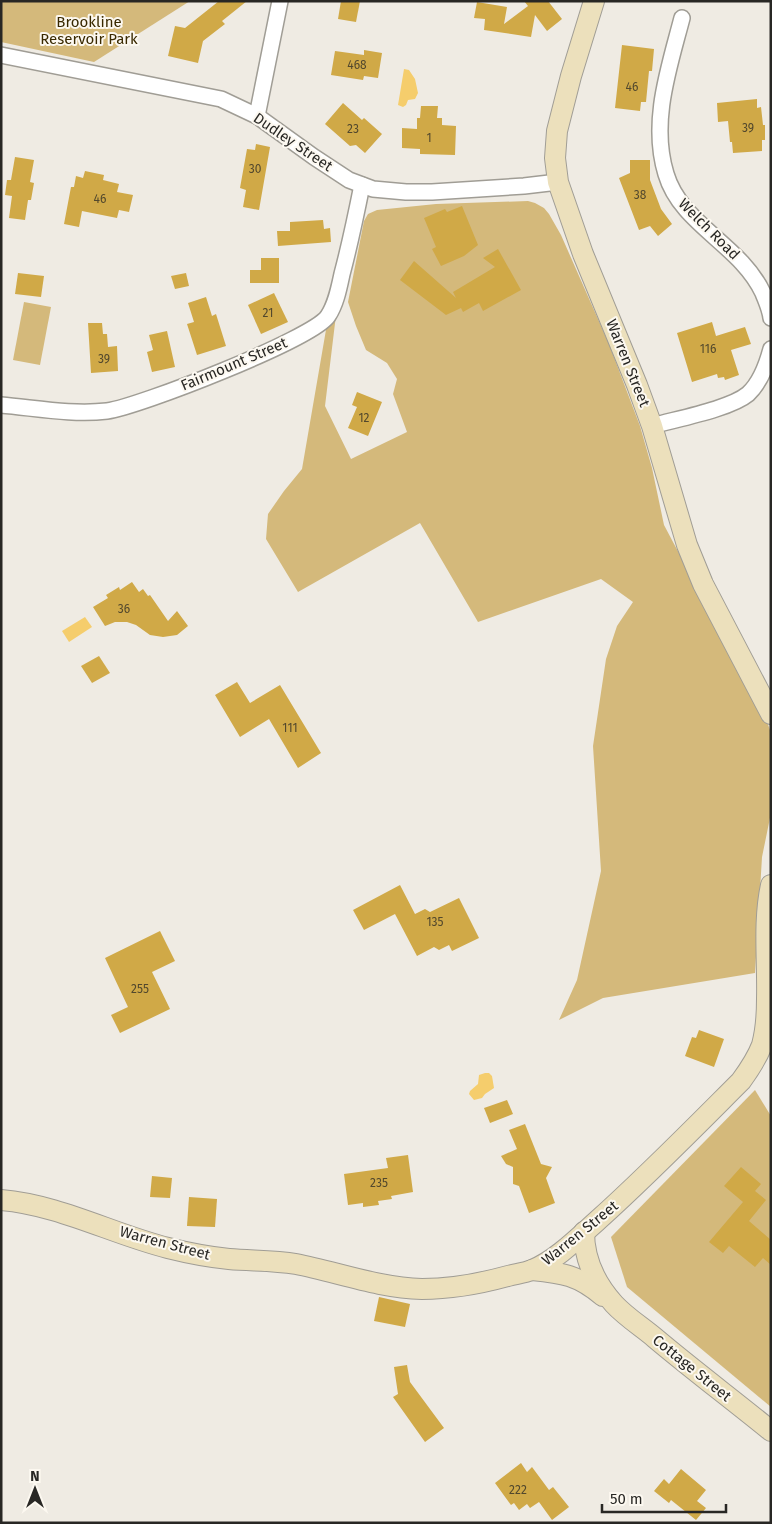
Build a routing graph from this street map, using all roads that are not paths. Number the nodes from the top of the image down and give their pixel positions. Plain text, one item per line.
1 (280, 1) edge
2 (594, 1) edge
3 (682, 18) dead end
4 (1, 55) edge
5 (257, 116) junction
6 (558, 182) junction
7 (362, 185) junction
8 (771, 318) edge
9 (771, 349) edge
10 (1, 405) edge
11 (652, 426) junction
12 (771, 714) edge
13 (771, 884) edge
14 (1, 1200) edge
15 (584, 1232) junction
16 (532, 1270) junction
17 (615, 1305) junction
18 (771, 1431) edge

1 - 5 street
2 - 6 street, Warren Street
3 - 8 street, Welch Road
4 - 5 street, Dudley Street
5 - 7 street, Dudley Street
6 - 7 street, Dudley Street
6 - 11 street, Warren Street
7 - 10 street, Fairmount Street
9 - 11 street
11 - 12 street, Warren Street
13 - 15 street, Warren Street
14 - 16 street, Warren Street
15 - 16 street, Warren Street
15 - 17 street, Cottage Street
16 - 17 street, Cottage Street
17 - 18 street, Cottage Street

